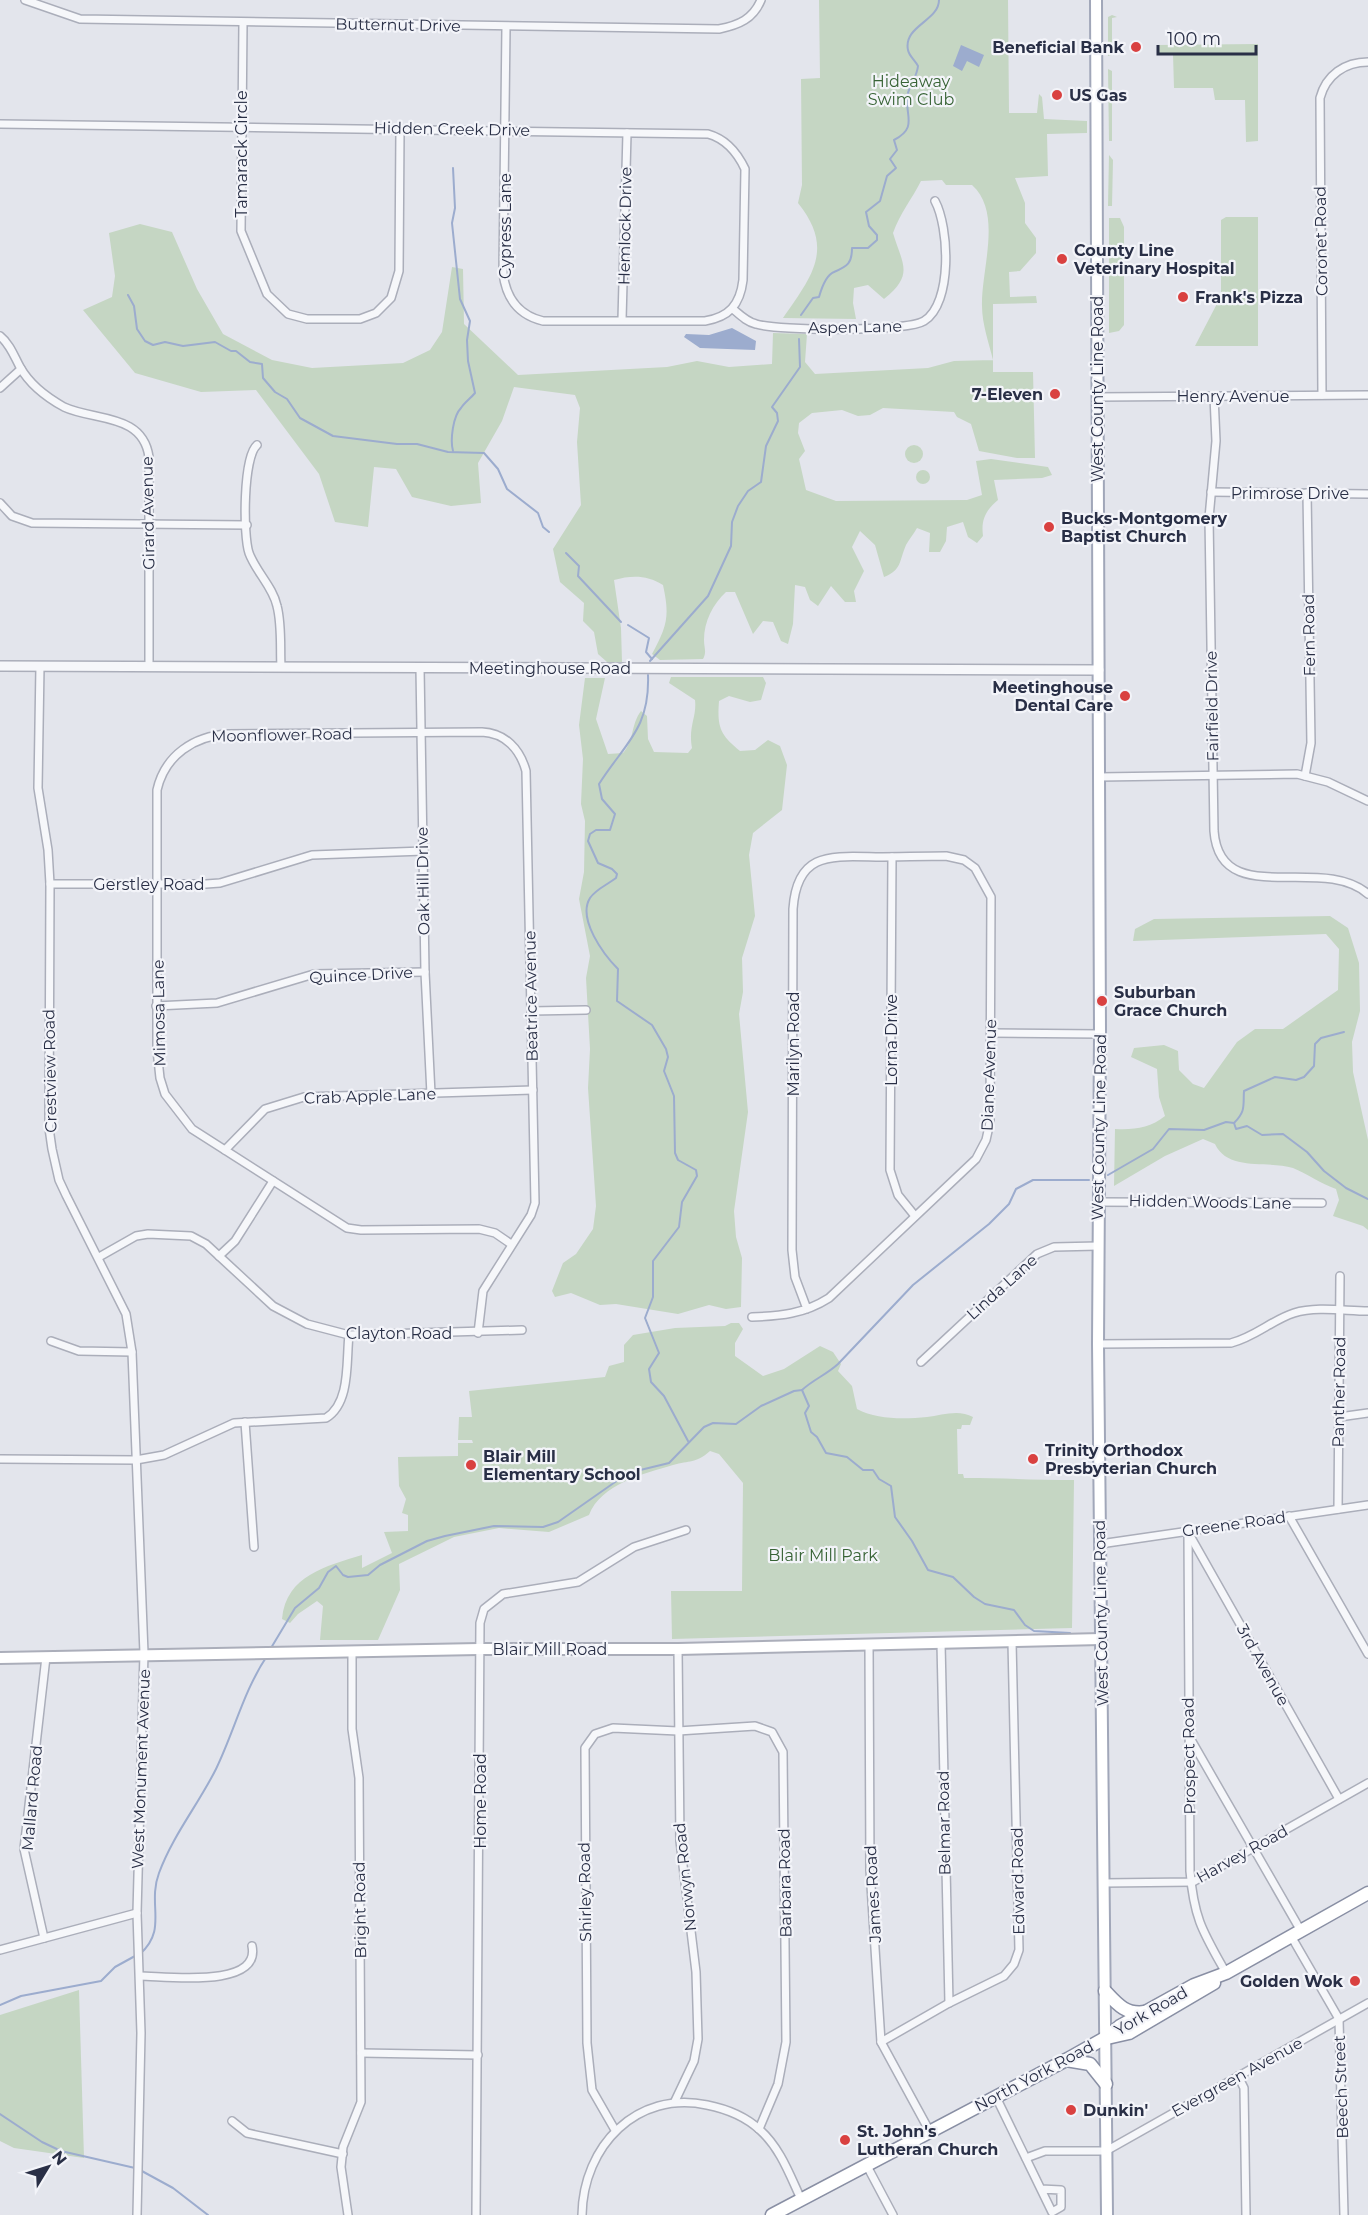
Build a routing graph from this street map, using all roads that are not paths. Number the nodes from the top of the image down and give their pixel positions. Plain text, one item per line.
1 (25, 0) edge
2 (48, 0) edge
3 (761, 0) edge
4 (1096, 0) edge
5 (45, 8) junction
6 (243, 23) junction
7 (506, 27) junction
8 (1368, 62) edge
9 (0, 124) edge
10 (240, 126) junction
11 (505, 129) junction
12 (400, 130) junction
13 (627, 133) junction
14 (935, 201) dead end
15 (733, 309) junction
16 (622, 320) junction
17 (0, 336) edge
18 (21, 369) junction
19 (0, 388) edge
20 (1322, 395) junction
21 (1368, 395) edge
22 (1214, 396) junction
23 (1097, 397) junction
24 (257, 445) dead end
25 (1211, 492) junction
26 (1307, 493) junction
27 (1368, 494) edge
28 (0, 503) edge
29 (149, 524) junction
30 (247, 525) junction
31 (0, 666) edge
32 (40, 666) junction
33 (149, 666) junction
34 (281, 667) junction
35 (420, 668) junction
36 (1099, 670) junction
37 (419, 734) junction
38 (1213, 775) junction
39 (1305, 776) junction
40 (1099, 777) junction
41 (1368, 801) edge
42 (424, 851) junction
43 (892, 857) junction
44 (50, 884) junction
45 (159, 884) junction
46 (1368, 894) edge
47 (424, 972) junction
48 (156, 1006) junction
49 (586, 1010) dead end
50 (531, 1011) junction
51 (992, 1033) junction
52 (1100, 1034) junction
53 (533, 1090) junction
54 (431, 1094) junction
55 (225, 1150) junction
56 (273, 1181) junction
57 (1097, 1202) junction
58 (1323, 1203) dead end
59 (915, 1216) junction
60 (512, 1244) junction
61 (1098, 1246) junction
62 (219, 1256) junction
63 (99, 1257) junction
64 (1340, 1276) dead end
65 (807, 1310) junction
66 (1340, 1310) junction
67 (1368, 1311) edge
68 (752, 1317) dead end
69 (522, 1330) dead end
70 (478, 1333) junction
71 (349, 1335) junction
72 (51, 1341) dead end
73 (1098, 1344) junction
74 (132, 1352) junction
75 (921, 1362) dead end
76 (1368, 1413) edge
77 (1339, 1417) junction
78 (245, 1422) junction
79 (0, 1459) edge
80 (136, 1460) junction
81 (1368, 1505) edge
82 (1338, 1509) junction
83 (1289, 1516) junction
84 (686, 1530) dead end
85 (1188, 1531) junction
86 (1100, 1544) junction
87 (254, 1547) dead end
88 (1101, 1639) junction
89 (1011, 1642) junction
90 (941, 1643) junction
91 (869, 1644) junction
92 (479, 1649) junction
93 (678, 1649) junction
94 (352, 1652) junction
95 (144, 1653) junction
96 (1368, 1654) edge
97 (46, 1657) junction
98 (0, 1658) edge
99 (678, 1731) junction
100 (1188, 1735) junction
101 (1368, 1783) edge
102 (1339, 1799) junction
103 (1254, 1848) junction
104 (1191, 1882) junction
105 (1104, 1883) junction
106 (1368, 1893) edge
107 (137, 1913) junction
108 (1296, 1933) junction
109 (45, 1938) junction
110 (252, 1946) dead end
111 (0, 1950) edge
112 (1226, 1973) junction
113 (140, 1976) junction
114 (1105, 1991) junction
115 (949, 2003) junction
116 (1368, 2003) edge
117 (1149, 2011) junction
118 (1339, 2019) junction
119 (1105, 2038) junction
120 (881, 2042) junction
121 (362, 2052) junction
122 (478, 2055) junction
123 (1066, 2060) junction
124 (1238, 2076) junction
125 (1106, 2084) junction
126 (996, 2097) junction
127 (675, 2101) junction
128 (232, 2121) dead end
129 (759, 2128) junction
130 (615, 2130) junction
131 (930, 2132) junction
132 (1106, 2151) junction
133 (343, 2154) junction
134 (1026, 2158) junction
135 (867, 2166) junction
136 (1041, 2189) dead end
137 (802, 2201) junction
138 (137, 2215) edge
139 (348, 2215) edge
140 (476, 2215) edge
141 (582, 2215) edge
142 (772, 2215) edge
143 (893, 2215) edge
144 (1107, 2215) edge
145 (1246, 2215) edge
146 (1344, 2215) edge

1 - 5 street, Butternut Drive
2 - 5 street
3 - 7 street, Butternut Drive
4 - 23 main road, West County Line Road
5 - 6 street, Butternut Drive
6 - 7 street, Butternut Drive
6 - 10 street, Tamarack Circle
7 - 11 street, Cypress Lane
8 - 20 street, Coronet Road
9 - 10 street, Hidden Creek Drive
10 - 12 street, Hidden Creek Drive
10 - 12 street, Tamarack Circle
11 - 12 street, Hidden Creek Drive
11 - 13 street, Hidden Creek Drive
11 - 16 street, Cypress Lane
13 - 15 street, Hidden Creek Drive
13 - 16 street, Hemlock Drive
14 - 15 street, Aspen Lane
15 - 16 street, Cypress Lane
17 - 18 street, Girard Avenue
18 - 19 street
18 - 29 street, Girard Avenue
20 - 21 street, Henry Avenue
20 - 22 street, Henry Avenue
22 - 23 street, Henry Avenue
22 - 25 street, Fairfield Drive
23 - 36 main road, West County Line Road
24 - 30 street
25 - 26 street, Primrose Drive
25 - 38 street, Fairfield Drive
26 - 27 street, Primrose Drive
26 - 39 street, Fern Road
28 - 29 street
29 - 30 street
29 - 33 street, Girard Avenue
30 - 34 street
31 - 32 street, Meetinghouse Road
32 - 33 street, Meetinghouse Road
32 - 44 street, Crestview Road
33 - 34 street, Meetinghouse Road
34 - 35 street, Meetinghouse Road
35 - 36 street, Meetinghouse Road
35 - 37 street, Oak Hill Drive
36 - 40 main road, West County Line Road
37 - 42 street, Oak Hill Drive
37 - 45 street, Moonflower Road
37 - 50 street, Beatrice Avenue
38 - 39 street
38 - 40 street
38 - 46 street, Fairfield Drive
39 - 41 street
40 - 52 main road, West County Line Road
42 - 45 street, Gerstley Road
42 - 47 street, Oak Hill Drive
43 - 51 street, Diane Avenue
43 - 59 street, Lorna Drive
43 - 65 street, Marilyn Road
44 - 45 street, Gerstley Road
44 - 63 street, Crestview Road
45 - 48 street, Mimosa Lane
47 - 48 street, Quince Drive
47 - 54 street, Oak Hill Drive
48 - 55 street, Mimosa Lane
49 - 50 street
50 - 53 street, Beatrice Avenue
51 - 52 street
51 - 59 street, Diane Avenue
52 - 57 main road, West County Line Road
53 - 54 street, Crab Apple Lane
53 - 60 street, Beatrice Avenue
54 - 55 street, Crab Apple Lane
55 - 56 street, Mimosa Lane
56 - 60 street, Mimosa Lane
56 - 62 street
57 - 58 street, Hidden Woods Lane
57 - 61 main road, West County Line Road
59 - 65 street, Diane Avenue
60 - 70 street, Beatrice Avenue
61 - 73 main road, West County Line Road
61 - 75 street, Linda Lane
62 - 63 street, Clayton Road
62 - 71 street, Clayton Road
63 - 74 street, Crestview Road
64 - 66 street, Panther Road
65 - 68 street, Diane Avenue
66 - 67 street
66 - 73 street
66 - 77 street, Panther Road
69 - 70 street, Clayton Road
70 - 71 street, Clayton Road
71 - 78 street
72 - 74 street
73 - 86 main road, West County Line Road
74 - 80 street, Crestview Road
76 - 77 street
77 - 82 street, Panther Road
78 - 80 street
78 - 87 street
79 - 80 street
80 - 95 street, West Monument Avenue
81 - 82 street, Greene Road
82 - 83 street, Greene Road
83 - 85 street, Greene Road
83 - 96 street
84 - 92 street, Home Road
85 - 86 street, Greene Road
85 - 100 street, Prospect Road
85 - 102 street, 3rd Avenue
86 - 88 main road, West County Line Road
88 - 89 main road, Blair Mill Road
88 - 105 main road, West County Line Road
89 - 90 main road, Blair Mill Road
89 - 115 street, Edward Road
90 - 91 main road, Blair Mill Road
90 - 115 street, Belmar Road
91 - 93 main road, Blair Mill Road
91 - 120 street, James Road
92 - 93 main road, Blair Mill Road
92 - 94 main road, Blair Mill Road
92 - 122 street, Home Road
93 - 99 street, Norwyn Road
94 - 95 main road, Blair Mill Road
94 - 121 street, Bright Road
95 - 97 main road, Blair Mill Road
95 - 107 street, West Monument Avenue
97 - 98 main road, Blair Mill Road
97 - 109 street, Mallard Road
99 - 127 street, Norwyn Road
99 - 129 street, Barbara Road
99 - 130 street, Shirley Road
100 - 103 street, Beech Street
100 - 104 street, Prospect Road
101 - 102 street, Harvey Road
102 - 103 street, Harvey Road
103 - 104 street, Harvey Road
103 - 108 street, Beech Street
104 - 105 street, Harvey Road
104 - 112 street, Prospect Road
105 - 114 main road, West County Line Road
106 - 108 highway, York Road
107 - 109 street
107 - 113 street, West Monument Avenue
108 - 112 highway, York Road
108 - 118 street, Beech Street
109 - 111 street
110 - 113 street
112 - 117 highway, York Road
112 - 119 highway, York Road
113 - 138 street, West Monument Avenue
114 - 117 highway
114 - 119 main road, West County Line Road
115 - 120 street, Edward Road
116 - 118 street, Evergreen Avenue
117 - 119 highway, York Road
118 - 124 street, Evergreen Avenue
118 - 146 street, Beech Street
119 - 123 highway, North York Road
119 - 125 main road, West County Line Road
120 - 131 street, James Road
121 - 122 street
121 - 133 street, Bright Road
122 - 140 street, Home Road
123 - 125 highway
123 - 126 highway, North York Road
124 - 132 street, Evergreen Avenue
124 - 145 street
125 - 132 main road, West County Line Road
126 - 131 highway, North York Road
126 - 134 street
127 - 129 street
127 - 130 street
128 - 133 street
129 - 137 street
130 - 141 street
131 - 135 highway, North York Road
132 - 134 street
132 - 144 main road, West County Line Road
133 - 139 street, Bright Road
134 - 136 street
135 - 137 highway, North York Road
135 - 143 street
137 - 142 highway, North York Road

